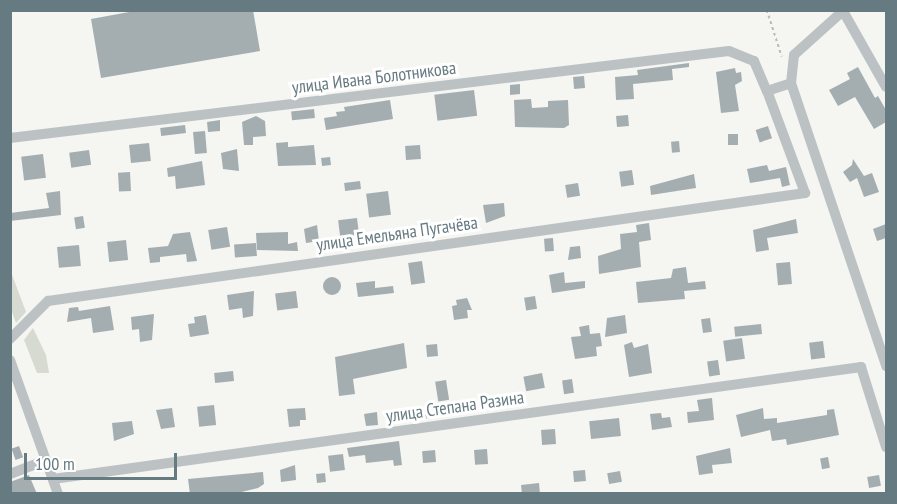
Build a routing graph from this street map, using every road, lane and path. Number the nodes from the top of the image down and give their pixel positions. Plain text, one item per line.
1 (767, 10) edge
2 (843, 11) edge
3 (784, 62) dead end
4 (791, 83) junction
5 (886, 87) edge
6 (767, 91) junction
7 (10, 138) edge
8 (10, 339) edge
9 (10, 360) edge
10 (886, 366) edge
11 (886, 447) edge
12 (46, 460) junction
13 (10, 474) edge
14 (53, 479) junction
15 (58, 494) edge

1 - 3 path
2 - 4 street
2 - 5 street
4 - 6 street
4 - 10 street
6 - 7 street, улица Ивана Болотникова
6 - 8 street, улица Емельяна Пугачёва
9 - 12 street
11 - 14 street, улица Степана Разина
12 - 13 street
12 - 14 street
14 - 15 street

